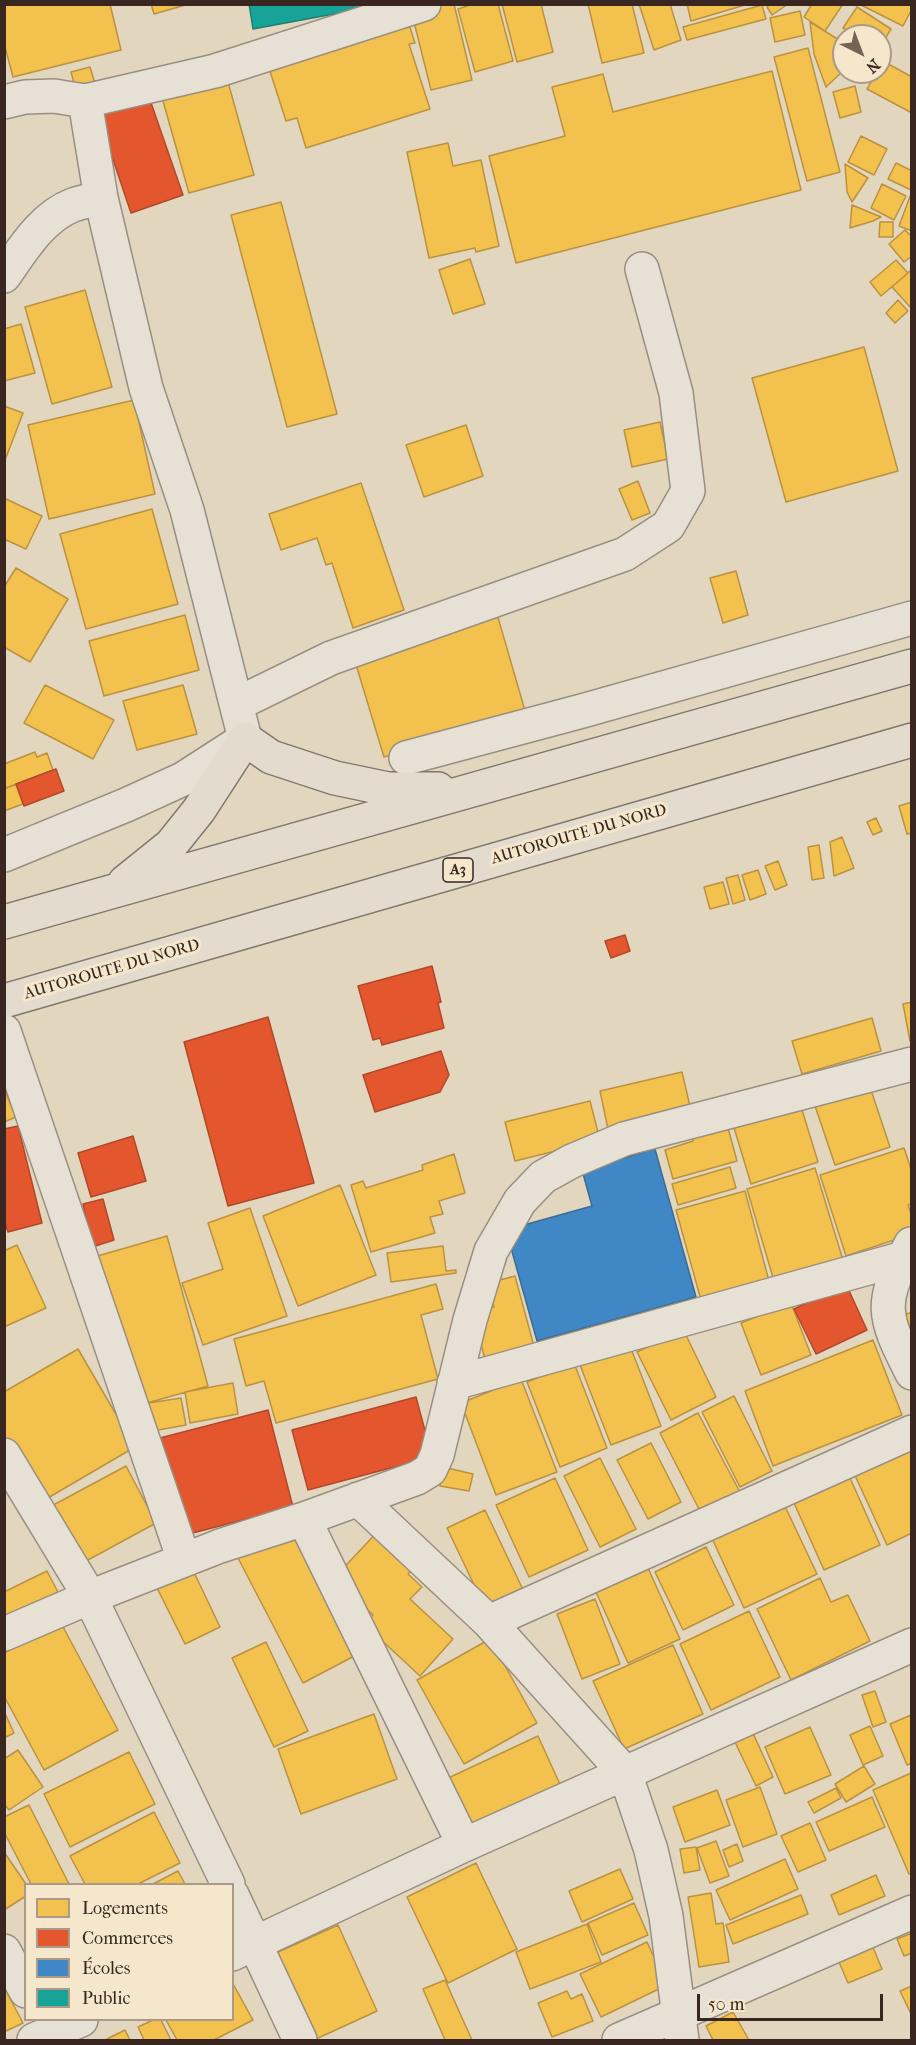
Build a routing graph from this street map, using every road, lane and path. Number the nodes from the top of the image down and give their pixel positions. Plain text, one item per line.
1 (424, 4) edge
2 (84, 101) junction
3 (4, 102) edge
4 (101, 198) junction
5 (642, 268) dead end
6 (4, 276) edge
7 (912, 618) edge
8 (912, 666) edge
9 (237, 704) junction
10 (245, 739) junction
11 (912, 740) edge
12 (406, 758) dead end
13 (476, 789) junction
14 (4, 855) edge
15 (111, 893) junction
16 (4, 922) edge
17 (4, 1001) edge
18 (4, 1031) edge
19 (912, 1064) edge
20 (908, 1251) edge
21 (912, 1373) edge
22 (454, 1383) junction
23 (912, 1432) edge
24 (4, 1455) edge
25 (358, 1499) junction
26 (304, 1519) junction
27 (184, 1560) junction
28 (90, 1597) junction
29 (489, 1622) junction
30 (4, 1634) edge
31 (912, 1645) edge
32 (624, 1773) junction
33 (464, 1845) junction
34 (228, 1883) edge
35 (234, 1904) edge
36 (912, 1912) edge
37 (244, 1949) edge
38 (4, 1951) edge
39 (24, 1987) edge
40 (74, 2021) edge
41 (681, 2028) edge
42 (41, 2031) edge
43 (300, 2040) edge
44 (618, 2040) edge

1 - 2 street
2 - 3 street
2 - 4 street
4 - 6 street
4 - 9 street
5 - 9 street
7 - 12 street
8 - 13 highway
9 - 10 street
10 - 13 highway
10 - 14 street
10 - 15 highway
11 - 17 highway, AUTOROUTE DU NORD / A3
13 - 15 highway
15 - 16 highway
18 - 27 street
19 - 22 street
20 - 21 street
20 - 22 street
22 - 25 street
23 - 29 street
24 - 28 street
25 - 26 street
25 - 29 street
26 - 27 street
26 - 33 street
27 - 28 street
28 - 30 street
28 - 34 street
29 - 32 street
31 - 32 street
32 - 33 street
32 - 41 street
33 - 37 street
35 - 37 street
36 - 41 street
37 - 43 street
38 - 39 street
40 - 42 street
41 - 44 street

